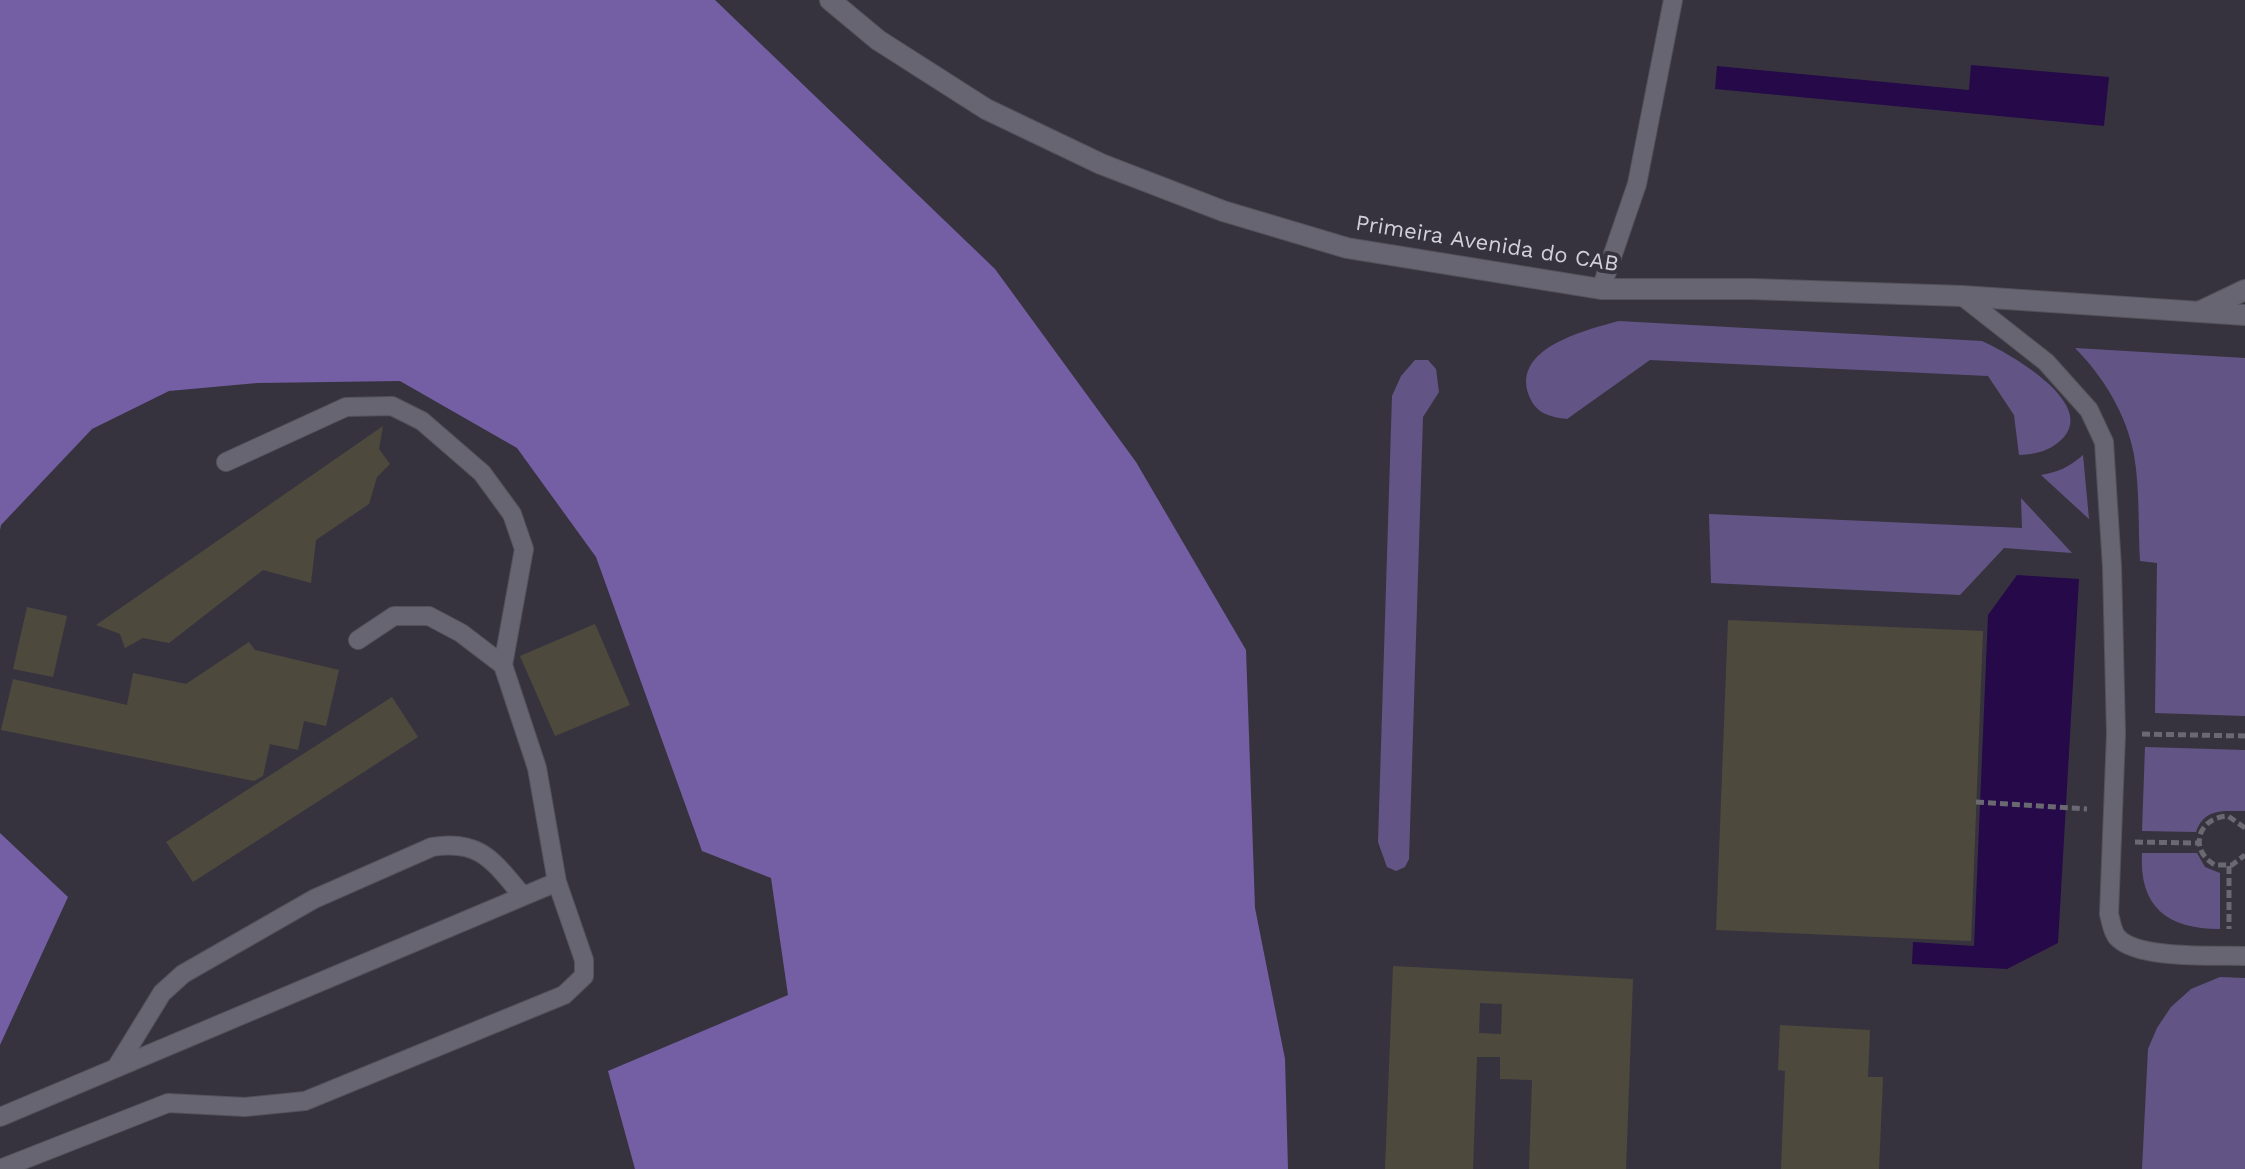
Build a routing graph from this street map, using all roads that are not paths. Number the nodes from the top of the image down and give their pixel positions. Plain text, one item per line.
1 (830, 0) edge
2 (1673, 0) edge
3 (1601, 289) junction
4 (2245, 290) edge
5 (1962, 296) junction
6 (2198, 313) junction
7 (2245, 315) edge
8 (226, 462) dead end
9 (358, 640) dead end
10 (503, 665) junction
11 (557, 882) junction
12 (522, 895) junction
13 (2237, 956) edge
14 (116, 1068) junction
15 (0, 1117) edge
16 (0, 1169) edge

1 - 3 main road, Primeira Avenida do CAB
2 - 3 lane
3 - 5 main road, Primeira Avenida do CAB
4 - 6 main road
5 - 6 main road, Primeira Avenida do CAB
5 - 13 lane
6 - 7 main road, Primeira Avenida do CAB
8 - 10 lane
9 - 10 lane
10 - 11 lane
11 - 12 lane
11 - 16 lane
12 - 14 lane
12 - 14 lane
14 - 15 lane

